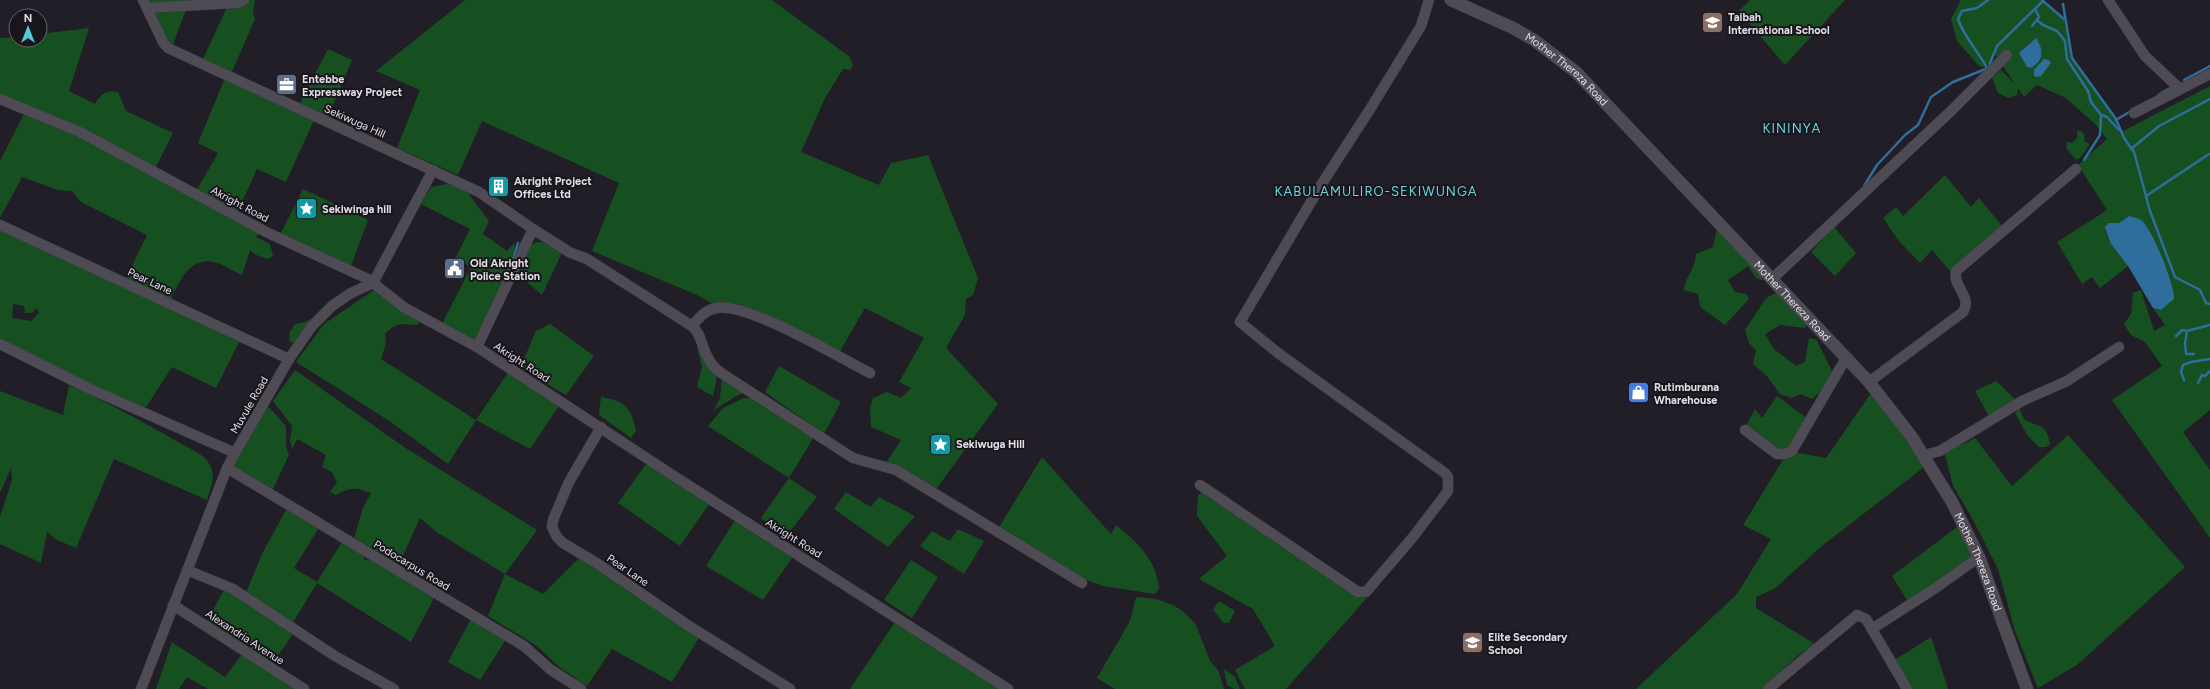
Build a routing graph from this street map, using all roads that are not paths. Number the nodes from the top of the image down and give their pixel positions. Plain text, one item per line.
1 (244, 0) edge
2 (1429, 0) edge
3 (1451, 0) edge
4 (2108, 0) edge
5 (145, 4) edge
6 (2007, 55) dead end
7 (2210, 74) edge
8 (2180, 89) junction
9 (0, 99) edge
10 (2134, 113) dead end
11 (2076, 169) dead end
12 (433, 170) junction
13 (0, 225) edge
14 (533, 229) junction
15 (1772, 279) junction
16 (373, 283) junction
17 (692, 326) junction
18 (0, 344) edge
19 (477, 347) junction
20 (2119, 347) dead end
21 (1846, 358) junction
22 (288, 360) junction
23 (870, 374) dead end
24 (1869, 382) junction
25 (601, 427) junction
26 (1745, 430) dead end
27 (235, 453) junction
28 (1924, 455) junction
29 (226, 468) junction
30 (1200, 485) dead end
31 (1978, 557) junction
32 (187, 570) junction
33 (1082, 583) dead end
34 (173, 605) junction
35 (1872, 629) junction
36 (141, 689) edge
37 (304, 689) edge
38 (394, 689) edge
39 (581, 689) edge
40 (790, 689) edge
41 (1008, 689) edge
42 (1768, 689) edge
43 (1907, 689) edge
44 (2027, 689) edge

1 - 5 street
2 - 30 street
3 - 15 street, Mother Thereza Road
4 - 8 street
5 - 12 street, Sekiwuga Hill
6 - 15 street
7 - 8 street
8 - 10 street
9 - 16 street, Akright Road
11 - 24 street
12 - 14 street, Sekiwuga Hill
12 - 16 street
13 - 22 street, Pear Lane
14 - 17 street, Sekiwuga Hill
14 - 19 street
15 - 21 street, Mother Thereza Road
16 - 19 street, Akright Road
16 - 22 street, Muvule Road
17 - 23 street
17 - 33 street
18 - 27 street
19 - 25 street, Akright Road
20 - 28 street
21 - 24 street, Mother Thereza Road
21 - 26 street
22 - 27 street, Muvule Road
24 - 28 street, Mother Thereza Road
25 - 40 street, Pear Lane
25 - 41 street, Akright Road
27 - 29 street, Muvule Road
28 - 31 street, Mother Thereza Road
29 - 32 street, Muvule Road
29 - 39 street, Podocarpus Road
31 - 35 street
31 - 44 street, Mother Thereza Road
32 - 34 street, Muvule Road
32 - 38 street
34 - 36 street, Muvule Road
34 - 37 street, Alexandria Avenue
35 - 42 street
35 - 43 street

